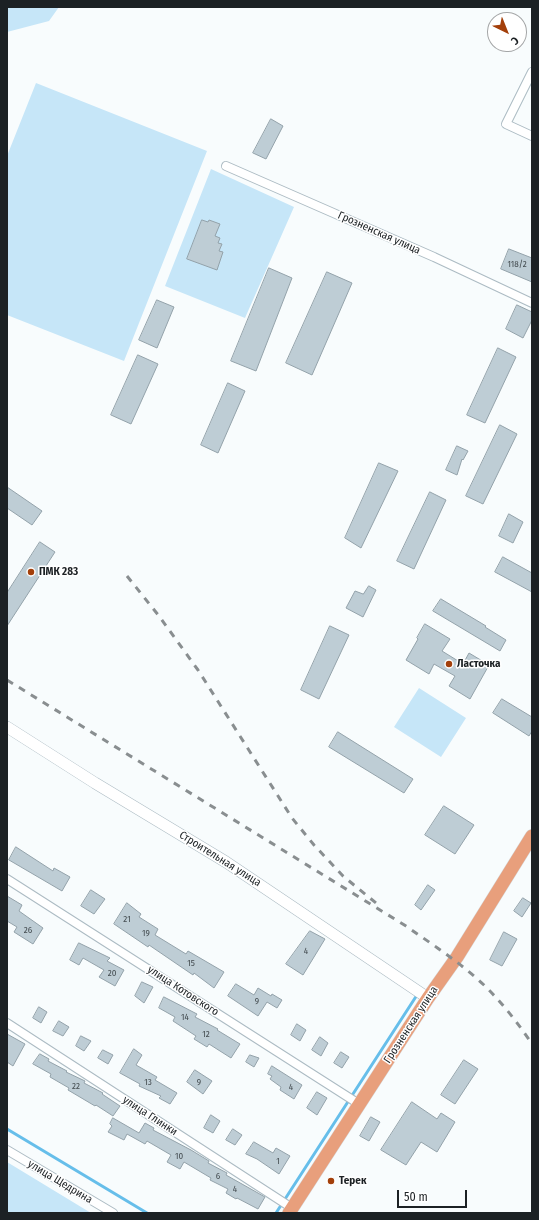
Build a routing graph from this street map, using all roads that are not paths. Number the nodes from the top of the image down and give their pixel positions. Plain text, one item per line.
1 (532, 72) edge
2 (532, 136) edge
3 (226, 166) dead end
4 (532, 302) edge
5 (7, 727) edge
6 (532, 836) edge
7 (7, 879) edge
8 (428, 998) junction
9 (7, 1023) edge
10 (360, 1104) junction
11 (7, 1150) edge
12 (294, 1211) edge
13 (113, 1213) edge

1 - 2 street
3 - 4 street, Грозненская улица
5 - 8 street, Строительная улица
6 - 8 main road, Грозненская улица
7 - 10 street, улица Котовского
8 - 10 main road, Грозненская улица
9 - 12 street, улица Глинки
10 - 12 main road, Грозненская улица
11 - 13 street, улица Щедрина

